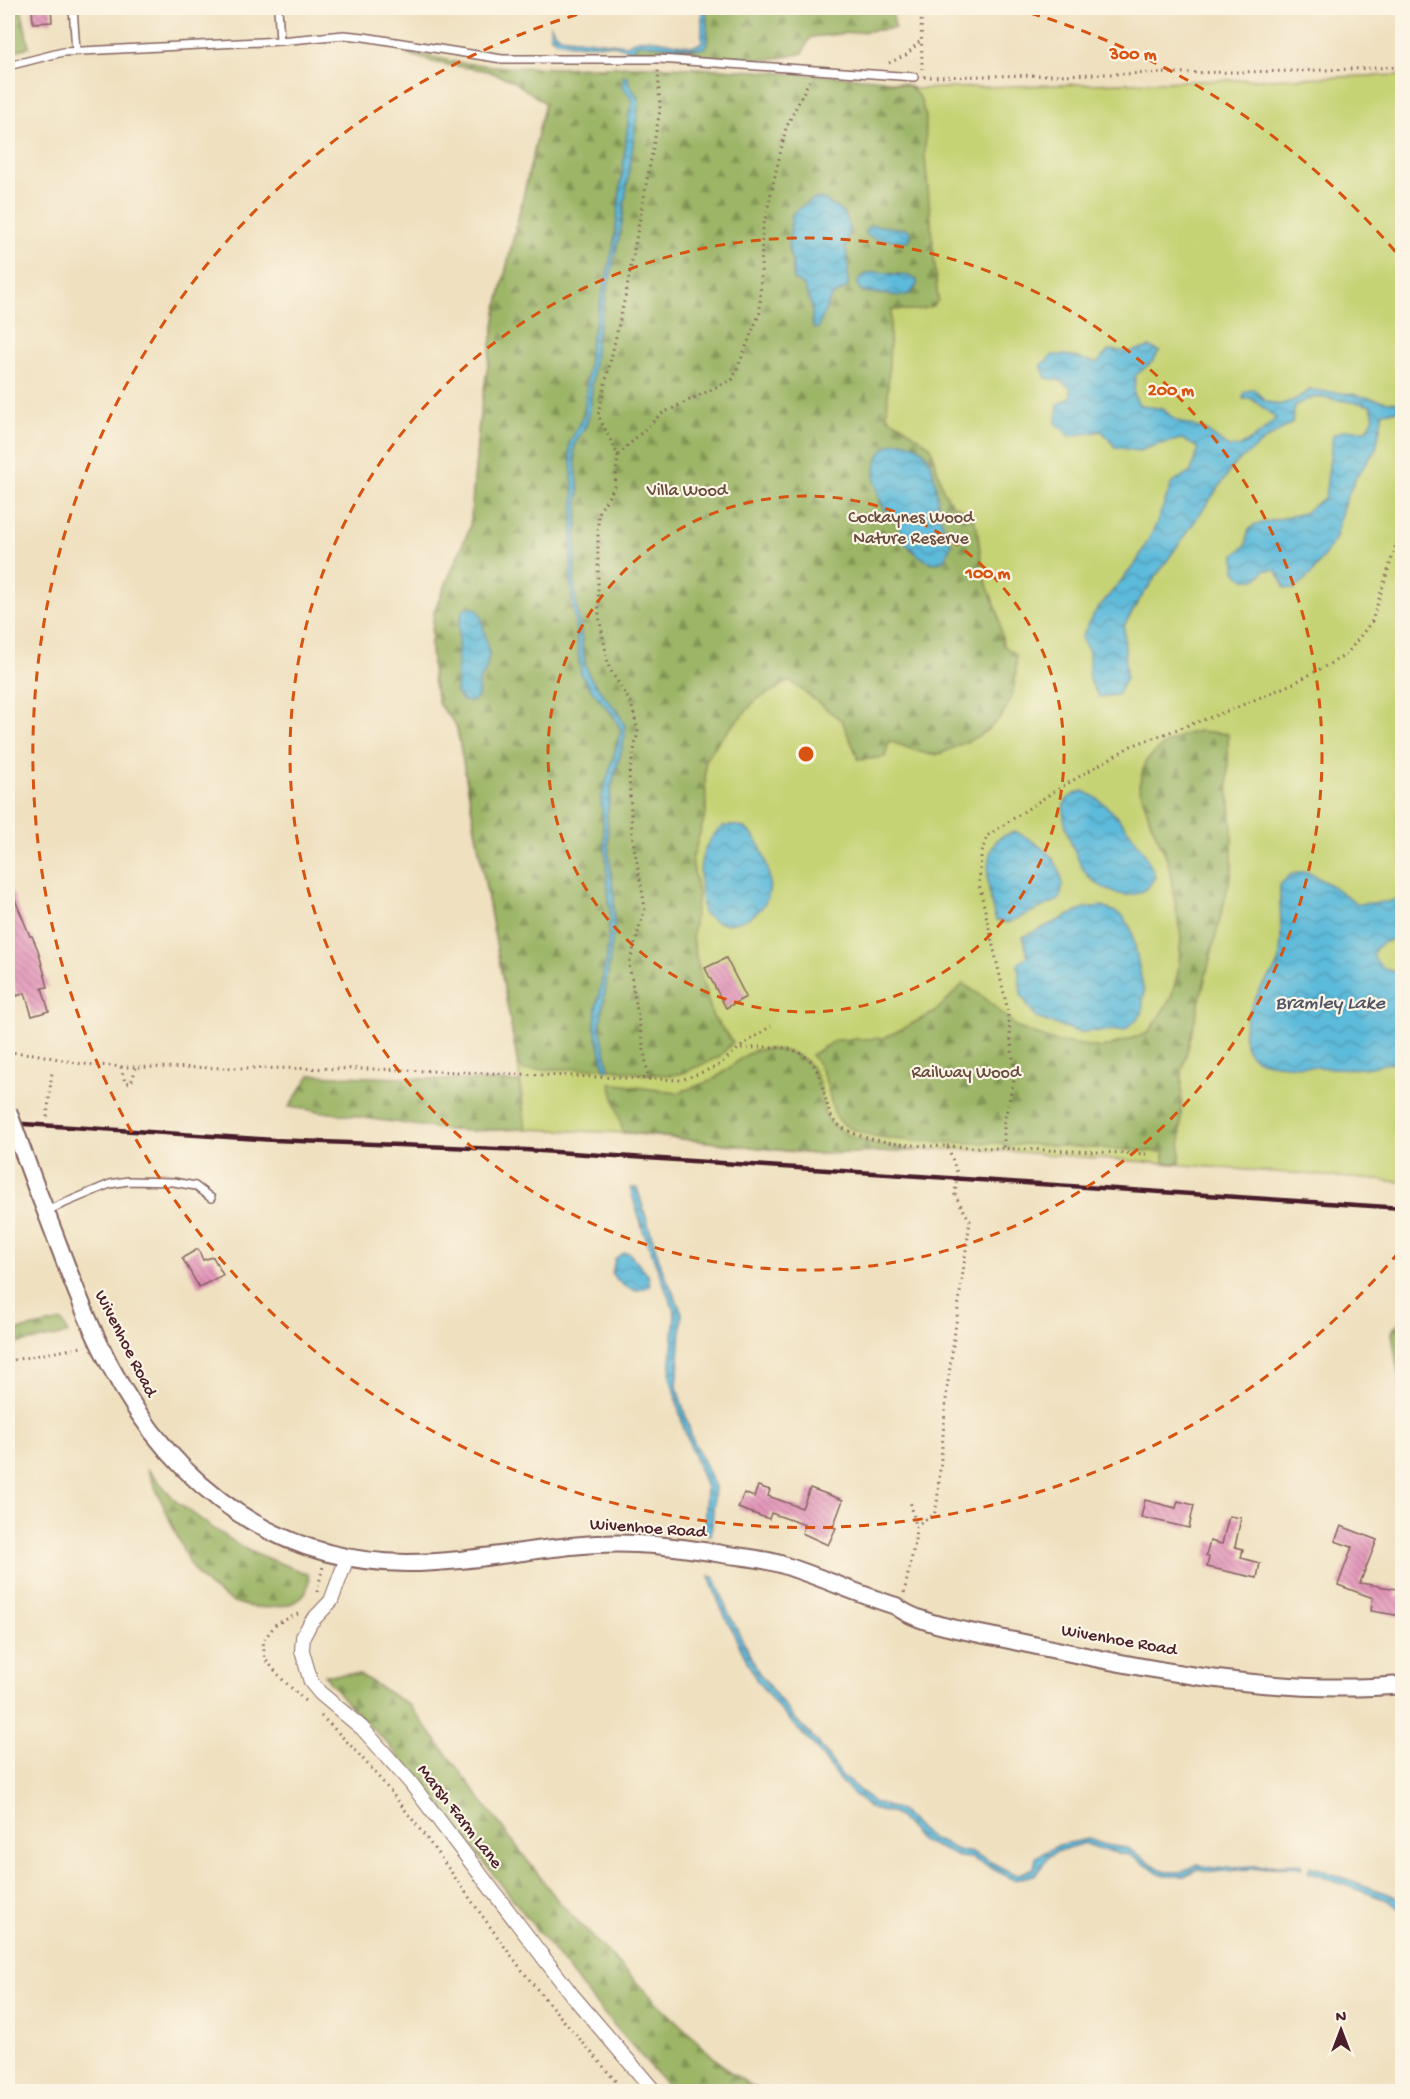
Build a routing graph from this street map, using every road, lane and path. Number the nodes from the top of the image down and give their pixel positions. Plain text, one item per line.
1 (73, 8) edge
2 (278, 8) edge
3 (921, 8) edge
4 (280, 40) junction
5 (921, 40) junction
6 (76, 51) junction
7 (8, 66) edge
8 (1402, 67) edge
9 (658, 70) dead end
10 (815, 70) junction
11 (866, 73) junction
12 (914, 77) dead end
13 (618, 455) junction
14 (1402, 526) edge
15 (771, 1026) dead end
16 (746, 1043) junction
17 (746, 1048) junction
18 (739, 1049) junction
19 (8, 1052) edge
20 (122, 1067) junction
21 (136, 1068) junction
22 (52, 1072) dead end
23 (649, 1080) junction
24 (8, 1112) edge
25 (47, 1117) dead end
26 (946, 1146) junction
27 (1004, 1147) junction
28 (1146, 1154) dead end
29 (211, 1198) dead end
30 (46, 1211) junction
31 (99, 1343) junction
32 (8, 1361) edge
33 (910, 1501) dead end
34 (916, 1525) junction
35 (347, 1557) junction
36 (903, 1590) dead end
37 (1402, 1685) edge
38 (655, 2091) edge

1 - 6 lane
2 - 4 lane
3 - 5 path
4 - 6 lane
4 - 10 lane
5 - 8 path
5 - 11 path
6 - 7 lane
9 - 13 path
10 - 11 lane
10 - 13 path
11 - 12 lane
13 - 23 path
14 - 27 path
15 - 16 path
16 - 17 path
16 - 18 path
17 - 18 path
17 - 26 path
18 - 23 path
19 - 20 path
20 - 21 path
20 - 21 path
21 - 23 path
22 - 25 path
24 - 30 street, Wivenhoe Road, bridge
26 - 27 path
26 - 34 path
27 - 28 path
29 - 30 lane
30 - 31 street, Wivenhoe Road
31 - 32 path
31 - 35 street, Wivenhoe Road
33 - 34 path
34 - 36 path
35 - 37 street, Wivenhoe Road
35 - 38 street, Marsh Farm Lane

